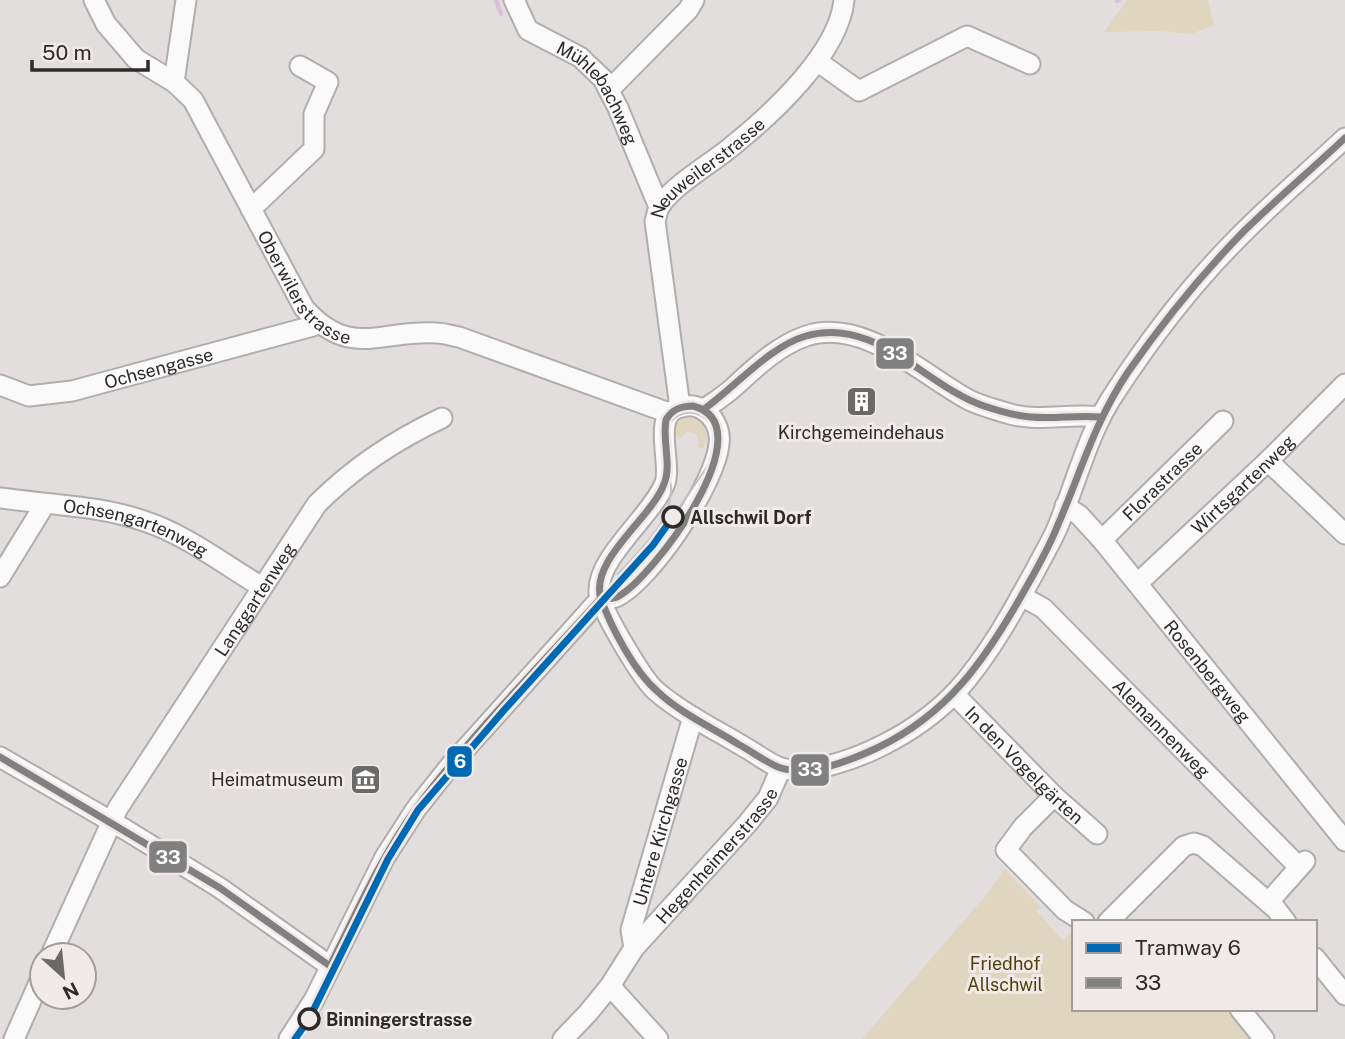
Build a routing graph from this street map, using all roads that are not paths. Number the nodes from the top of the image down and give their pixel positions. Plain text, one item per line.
1 (94, 0) edge
2 (186, 0) edge
3 (514, 0) edge
4 (694, 0) edge
5 (844, 0) edge
6 (817, 61) junction
7 (1030, 64) dead end
8 (300, 66) dead end
9 (174, 82) junction
10 (609, 90) junction
11 (1345, 138) edge
12 (659, 207) junction
13 (251, 209) junction
14 (317, 322) junction
15 (1345, 384) edge
16 (0, 385) edge
17 (675, 410) junction
18 (703, 410) junction
19 (1100, 417) junction
20 (442, 418) dead end
21 (1223, 421) dead end
22 (1268, 461) junction
23 (0, 498) edge
24 (45, 504) junction
25 (1065, 506) junction
26 (1345, 534) edge
27 (1102, 540) junction
28 (0, 577) edge
29 (1138, 583) junction
30 (262, 587) junction
31 (1021, 596) junction
32 (600, 598) junction
33 (954, 694) junction
34 (693, 717) junction
35 (0, 757) edge
36 (781, 768) junction
37 (1054, 796) junction
38 (110, 821) junction
39 (1097, 834) dead end
40 (1345, 841) edge
41 (1273, 897) dead end
42 (1081, 920) edge
43 (1110, 920) edge
44 (1284, 920) edge
45 (57, 941) edge
46 (634, 948) junction
47 (1317, 960) edge
48 (330, 966) junction
49 (610, 986) junction
50 (1345, 995) edge
51 (28, 1008) edge
52 (1242, 1011) edge
53 (588, 1013) junction
54 (17, 1033) edge
55 (289, 1039) edge
56 (563, 1039) edge
57 (584, 1039) edge
58 (658, 1039) edge
59 (1264, 1039) edge

1 - 9 street, Oberwilerstrasse
2 - 9 street
3 - 10 street, Mühlebachweg
4 - 10 street
5 - 6 street, Neuweilerstrasse
6 - 7 street
6 - 12 street, Neuweilerstrasse
8 - 13 street
9 - 13 street, Oberwilerstrasse
10 - 12 street, Mühlebachweg
11 - 19 street
12 - 17 street, Neuweilerstrasse
13 - 14 street, Oberwilerstrasse
14 - 16 street, Ochsengasse
14 - 17 street, Oberwilerstrasse
15 - 22 street, Wirtsgartenweg
17 - 18 street, Oberwilerstrasse
17 - 32 street, Neuweilerstrasse
18 - 19 street
18 - 32 street
19 - 25 street
20 - 30 street, Langgartenweg
21 - 27 street, Florastrasse
22 - 26 street
22 - 29 street, Wirtsgartenweg
23 - 24 street, Ochsengartenweg
24 - 28 street
24 - 30 street, Ochsengartenweg
25 - 27 street, Rosenbergweg
25 - 31 street
27 - 29 street, Rosenbergweg
29 - 40 street, Rosenbergweg
30 - 38 street, Langgartenweg
31 - 33 street
31 - 41 street, Alemannenweg
32 - 34 street, Hegenheimerstrasse
32 - 48 street
33 - 36 street
33 - 37 street, In den Vogelgärten
34 - 36 street, Hegenheimerstrasse
34 - 46 street, Untere Kirchgasse
35 - 38 street
36 - 46 street, Hegenheimerstrasse
37 - 39 street, In den Vogelgärten
37 - 42 street
38 - 45 street, Langgartenweg
38 - 48 street
43 - 44 street
46 - 49 street, Hegenheimerstrasse
47 - 50 street
48 - 55 street
49 - 53 street, Hegenheimerstrasse
49 - 58 street
51 - 54 street
52 - 59 street
53 - 56 street, Hegenheimerstrasse
53 - 57 street

